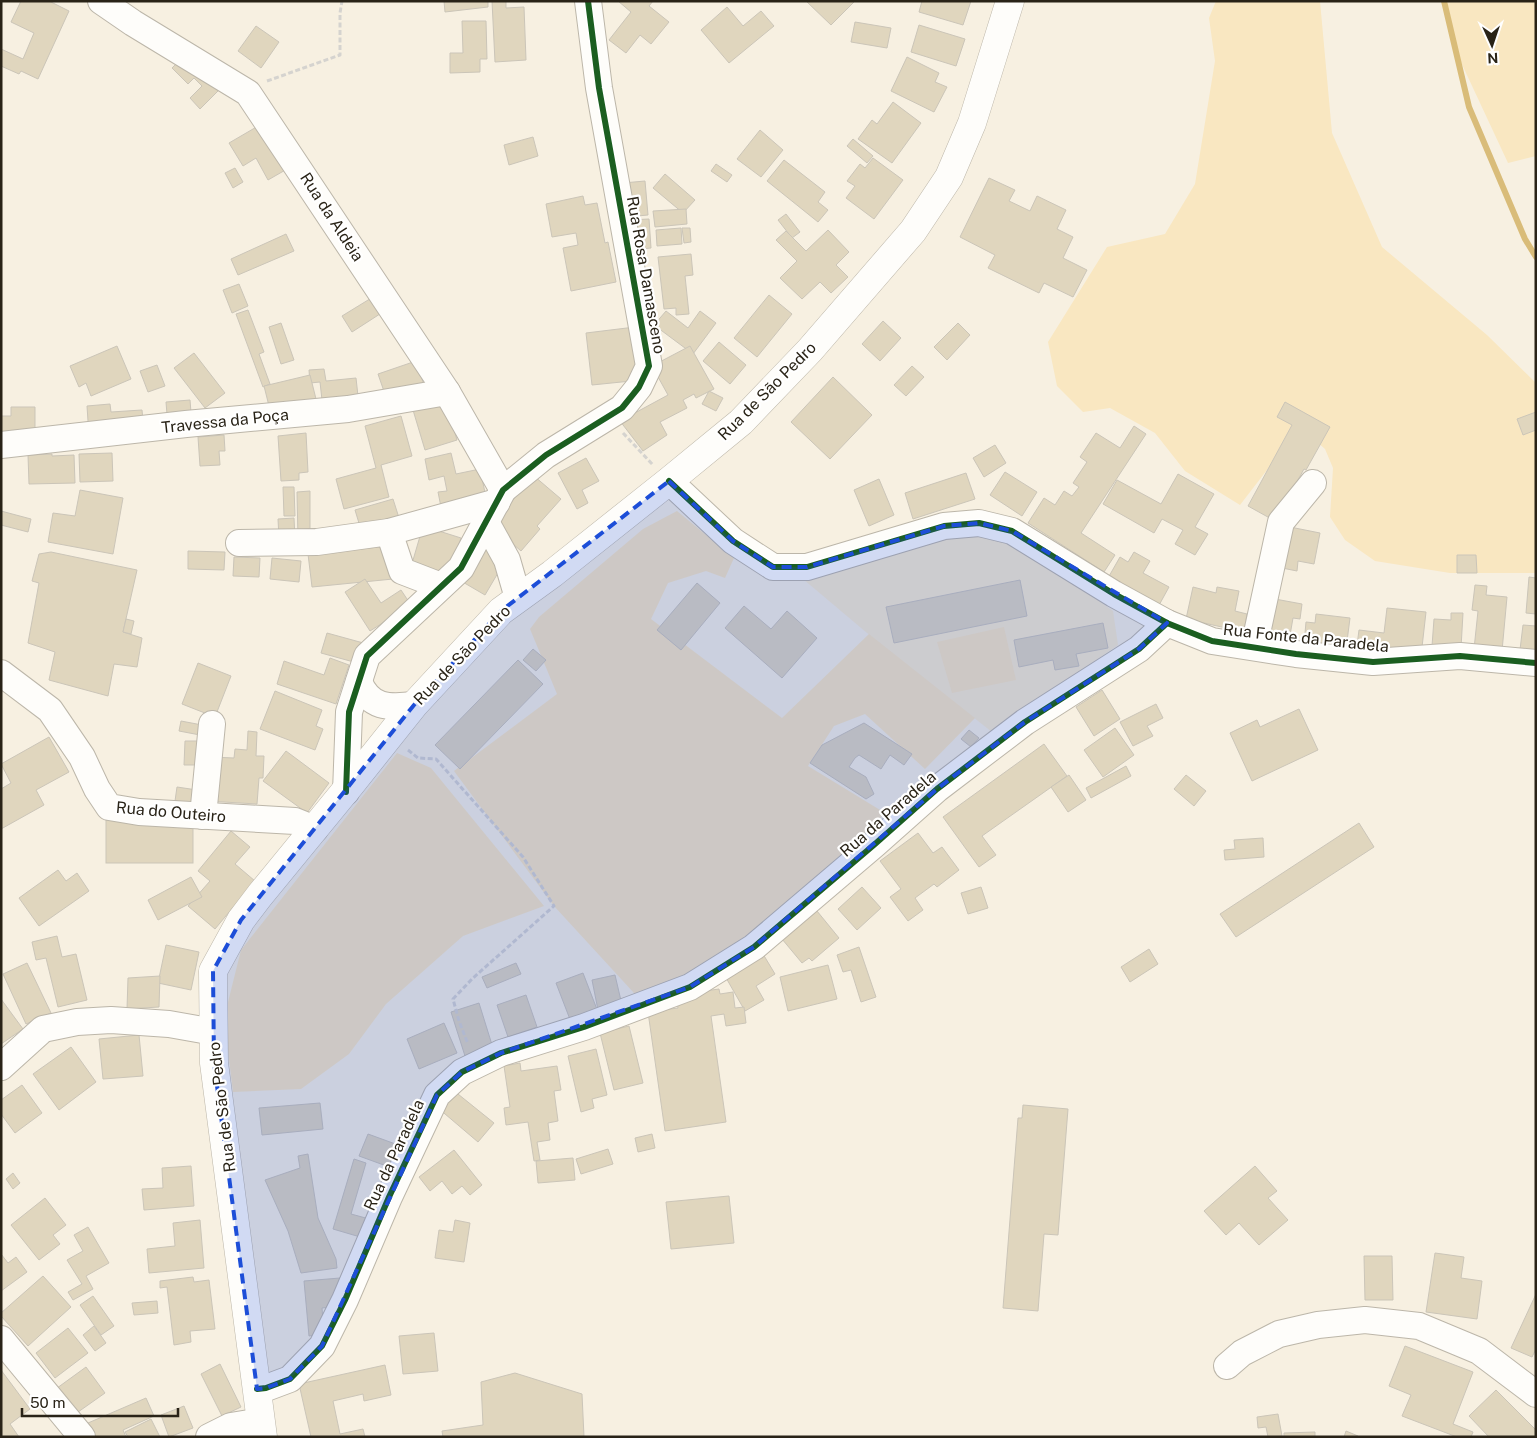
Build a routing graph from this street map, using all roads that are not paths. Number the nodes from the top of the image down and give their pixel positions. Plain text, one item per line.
1 (102, 1) edge
2 (588, 1) edge
3 (1010, 1) edge
4 (447, 392) junction
5 (1, 446) edge
6 (669, 481) junction
7 (1313, 483) dead end
8 (495, 505) junction
9 (389, 532) junction
10 (239, 543) dead end
11 (441, 586) junction
12 (518, 598) junction
13 (1167, 622) junction
14 (1254, 647) junction
15 (1536, 663) edge
16 (1, 673) edge
17 (359, 682) junction
18 (414, 705) junction
19 (212, 724) dead end
20 (346, 792) junction
21 (203, 816) junction
22 (315, 828) junction
23 (214, 1032) junction
24 (1, 1066) edge
25 (1, 1339) edge
26 (1226, 1366) dead end
27 (257, 1389) junction
28 (1536, 1394) edge
29 (262, 1429) edge
30 (82, 1437) edge
31 (210, 1437) edge

1 - 4 street, Rua da Aldeia
2 - 8 street, Rua Rosa Damasceno
3 - 6 main road, Rua de São Pedro
4 - 5 street, Travessa da Poça
4 - 8 street, Rua da Aldeia
6 - 12 main road, Rua de São Pedro
6 - 13 street
7 - 14 street
8 - 9 street
8 - 11 street, Rua Rosa Damasceno
8 - 12 street, Rua da Aldeia
9 - 10 street
9 - 11 street
11 - 17 street, Rua Rosa Damasceno
12 - 18 main road, Rua de São Pedro
13 - 14 street, Rua Fonte da Paradela
13 - 27 street, Rua da Paradela
14 - 15 street, Rua Fonte da Paradela
16 - 21 street, Rua do Outeiro
17 - 18 street
17 - 20 street, Rua Rosa Damasceno
18 - 20 main road, Rua de São Pedro
19 - 21 street
20 - 22 main road, Rua de São Pedro
21 - 22 street, Rua do Outeiro
22 - 23 main road, Rua de São Pedro
23 - 24 street
23 - 27 main road, Rua de São Pedro
25 - 30 street
26 - 28 street
27 - 29 main road, Rua de São Pedro
29 - 31 street

